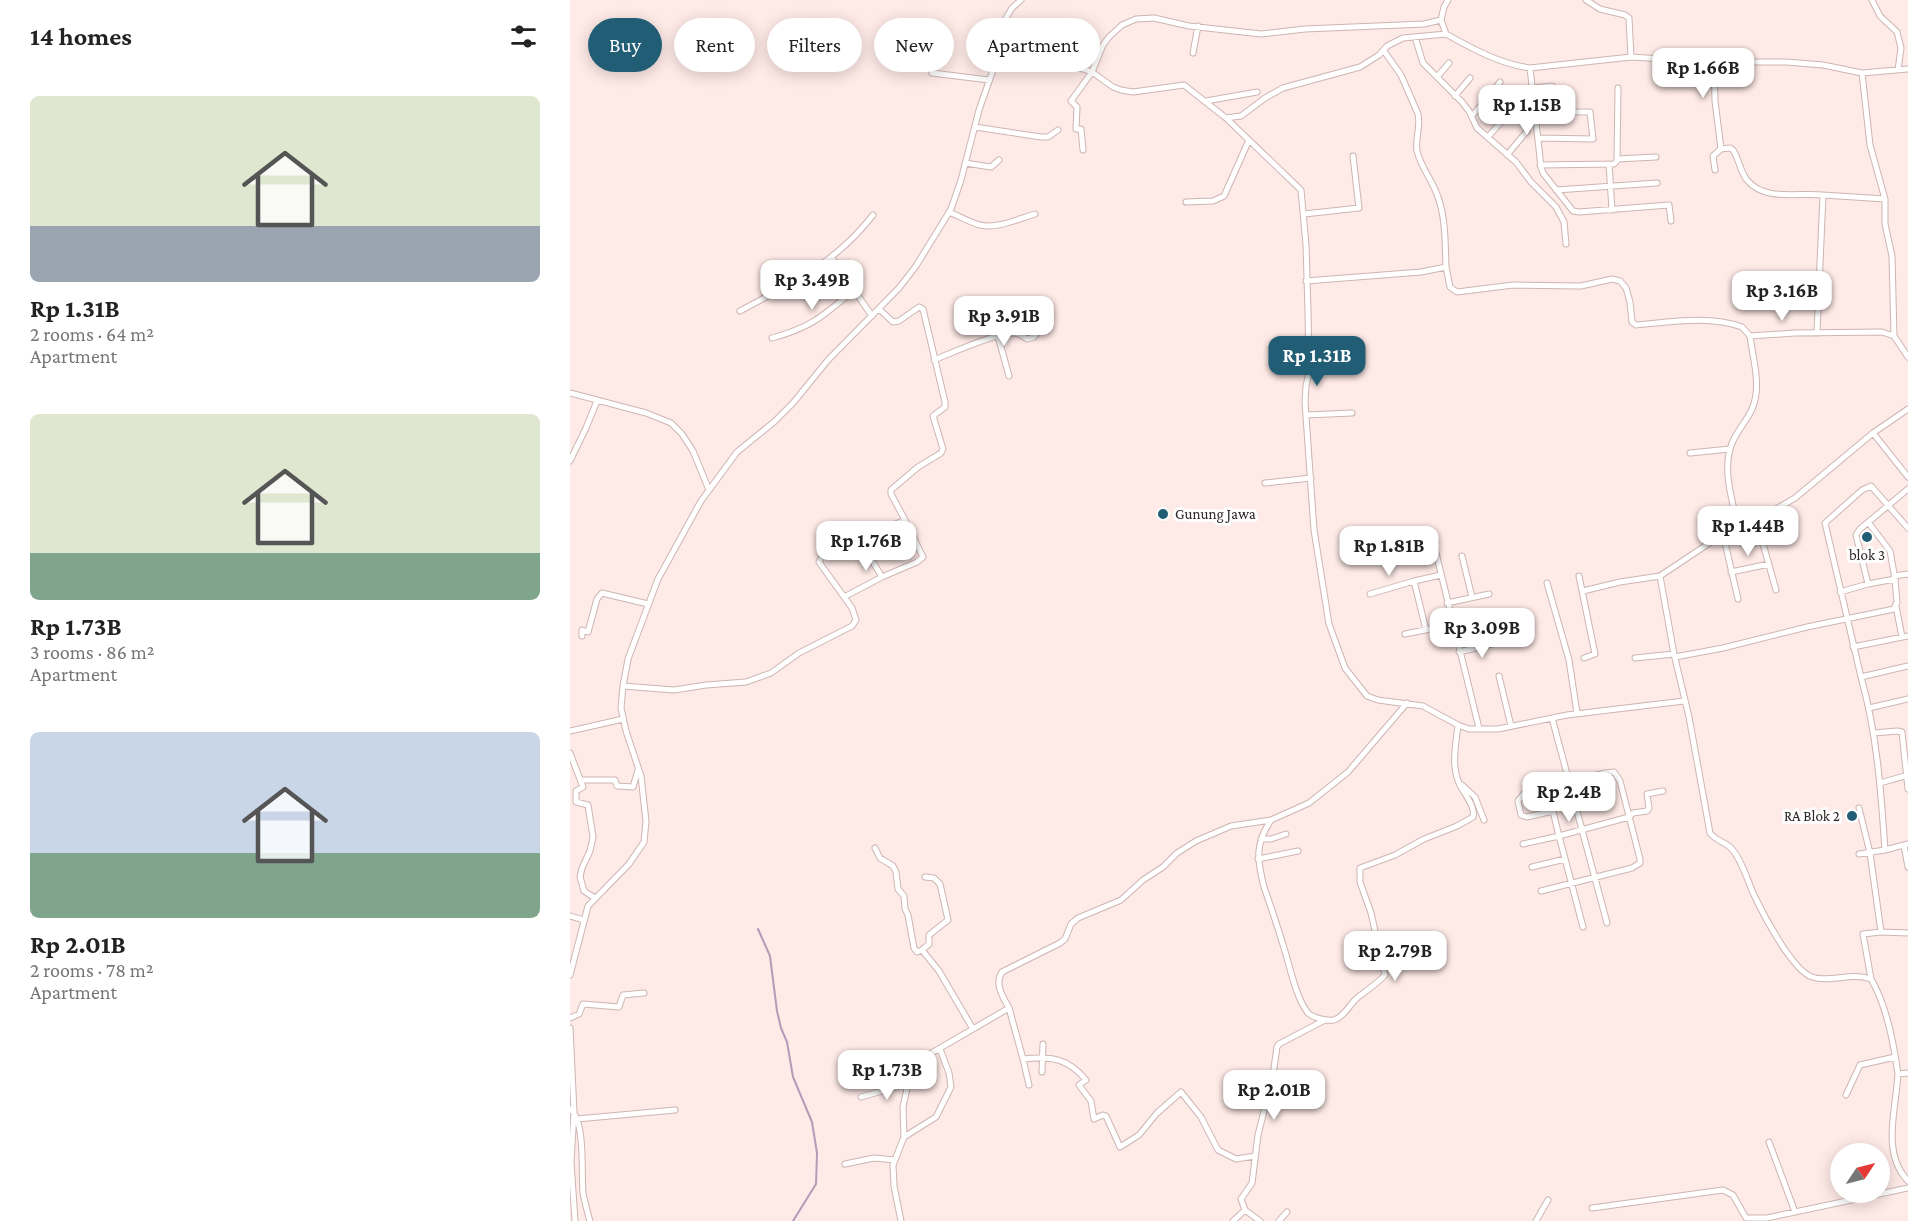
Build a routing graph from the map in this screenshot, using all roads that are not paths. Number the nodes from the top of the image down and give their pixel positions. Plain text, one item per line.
1 (1021, 0) edge
2 (1448, 0) edge
3 (1586, 0) edge
4 (1872, 0) edge
5 (1006, 18) edge
6 (1441, 20) junction
7 (1198, 26) junction
8 (1446, 34) junction
9 (1415, 37) junction
10 (1384, 51) junction
11 (1100, 52) edge
12 (1192, 53) dead end
13 (1631, 57) junction
14 (1714, 62) junction
15 (1449, 63) dead end
16 (1530, 68) junction
17 (1908, 69) edge
18 (1898, 70) junction
19 (992, 72) edge
20 (1092, 72) joint
21 (932, 73) dead end
22 (1862, 73) junction
23 (1437, 78) junction
24 (1470, 78) dead end
25 (989, 80) junction
26 (1500, 82) dead end
27 (1533, 88) junction
28 (1618, 88) dead end
29 (1257, 92) dead end
30 (1455, 96) junction
31 (1206, 101) junction
32 (1513, 108) dead end
33 (1472, 116) junction
34 (1226, 118) junction
35 (975, 127) junction
36 (1058, 130) dead end
37 (1527, 131) dead end
38 (1488, 137) junction
39 (1539, 138) junction
40 (1249, 140) junction
41 (1721, 149) junction
42 (1083, 150) dead end
43 (1507, 155) junction
44 (1353, 156) dead end
45 (1656, 157) dead end
46 (1617, 159) junction
47 (999, 160) dead end
48 (965, 163) junction
49 (1609, 164) junction
50 (1540, 165) junction
51 (1715, 170) dead end
52 (1657, 183) dead end
53 (1610, 186) junction
54 (1556, 190) junction
55 (1823, 195) junction
56 (1885, 199) junction
57 (1186, 202) dead end
58 (1612, 210) junction
59 (949, 212) junction
60 (1035, 214) dead end
61 (1304, 214) junction
62 (873, 215) dead end
63 (1671, 221) dead end
64 (1566, 244) dead end
65 (832, 258) junction
66 (1446, 267) junction
67 (1306, 281) junction
68 (854, 291) junction
69 (879, 309) junction
70 (740, 311) dead end
71 (872, 316) junction
72 (1038, 321) dead end
73 (1817, 333) junction
74 (998, 336) junction
75 (1750, 336) junction
76 (1894, 336) junction
77 (772, 338) dead end
78 (1908, 357) edge
79 (934, 360) junction
80 (1009, 376) dead end
81 (570, 393) edge
82 (597, 401) junction
83 (1908, 409) edge
84 (1352, 414) dead end
85 (1306, 415) junction
86 (1873, 433) junction
87 (1730, 449) junction
88 (1690, 453) dead end
89 (570, 461) edge
90 (1908, 477) edge
91 (1311, 478) junction
92 (1265, 483) dead end
93 (1908, 489) edge
94 (709, 490) junction
95 (1890, 505) junction
96 (1756, 519) junction
97 (904, 520) junction
98 (1868, 522) junction
99 (1738, 527) junction
100 (1908, 528) edge
101 (1723, 534) junction
102 (859, 539) junction
103 (1436, 553) dead end
104 (1462, 556) dead end
105 (1770, 564) junction
106 (1731, 572) junction
107 (1908, 574) edge
108 (1441, 575) junction
109 (1579, 576) dead end
110 (1660, 576) junction
111 (882, 577) junction
112 (1895, 577) junction
113 (1414, 581) junction
114 (1547, 583) dead end
115 (1868, 584) junction
116 (1776, 590) dead end
117 (1583, 591) junction
118 (1840, 592) junction
119 (1370, 594) dead end
120 (1489, 594) dead end
121 (844, 597) junction
122 (1472, 597) junction
123 (1738, 599) dead end
124 (1447, 603) junction
125 (648, 604) junction
126 (1896, 606) junction
127 (1491, 617) dead end
128 (1846, 619) junction
129 (1452, 625) junction
130 (1426, 630) junction
131 (1405, 634) dead end
132 (582, 636) dead end
133 (1905, 636) edge
134 (1500, 642) dead end
135 (1853, 647) junction
136 (1459, 652) junction
137 (1674, 656) junction
138 (1584, 658) dead end
139 (1635, 658) dead end
140 (1908, 666) edge
141 (1499, 676) dead end
142 (1861, 677) junction
143 (623, 686) junction
144 (1908, 699) edge
145 (1684, 701) junction
146 (1407, 703) junction
147 (1869, 708) junction
148 (1577, 713) junction
149 (1552, 718) junction
150 (623, 719) junction
151 (1458, 725) junction
152 (1511, 726) junction
153 (1479, 728) junction
154 (570, 731) edge
155 (1874, 733) junction
156 (570, 753) edge
157 (638, 768) junction
158 (1907, 775) edge
159 (581, 780) junction
160 (1459, 782) junction
161 (1570, 782) junction
162 (1880, 783) junction
163 (1547, 787) junction
164 (1908, 789) edge
165 (1663, 791) dead end
166 (1859, 808) dead end
167 (1553, 811) junction
168 (1629, 818) junction
169 (1271, 820) junction
170 (1484, 820) dead end
171 (1582, 830) junction
172 (1286, 834) dead end
173 (1559, 836) junction
174 (1261, 839) junction
175 (1522, 844) dead end
176 (1906, 845) edge
177 (875, 848) dead end
178 (1885, 849) junction
179 (1298, 851) dead end
180 (1870, 853) junction
181 (1859, 854) dead end
182 (1258, 859) junction
183 (1565, 859) junction
184 (1532, 867) dead end
185 (1908, 867) edge
186 (925, 877) dead end
187 (1596, 877) junction
188 (1572, 884) junction
189 (1541, 891) dead end
190 (595, 898) junction
191 (570, 916) edge
192 (584, 920) junction
193 (1607, 923) dead end
194 (1583, 927) dead end
195 (1881, 932) junction
196 (1908, 933) edge
197 (922, 950) junction
198 (570, 975) edge
199 (1872, 979) junction
200 (644, 993) dead end
201 (1009, 1008) junction
202 (570, 1018) edge
203 (1326, 1019) junction
204 (570, 1028) edge
205 (973, 1029) junction
206 (1043, 1044) dead end
207 (940, 1048) junction
208 (1895, 1057) junction
209 (1044, 1058) junction
210 (1023, 1059) junction
211 (1042, 1072) dead end
212 (1908, 1073) edge
213 (1898, 1074) junction
214 (907, 1084) junction
215 (1029, 1085) dead end
216 (1846, 1095) dead end
217 (861, 1096) dead end
218 (572, 1110) edge
219 (675, 1110) dead end
220 (577, 1119) junction
221 (904, 1137) junction
222 (1769, 1142) dead end
223 (1255, 1156) junction
224 (895, 1160) junction
225 (844, 1164) dead end
226 (1908, 1181) edge
227 (1908, 1188) edge
228 (1548, 1200) dead end
229 (1592, 1208) dead end
230 (1245, 1210) junction
231 (1287, 1212) dead end
232 (1795, 1212) junction
233 (575, 1221) edge
234 (590, 1221) edge
235 (901, 1221) edge
236 (1233, 1221) edge
237 (1260, 1221) edge
238 (1279, 1221) edge
239 (1536, 1221) edge

1 - 5 street
2 - 6 street
3 - 13 street
4 - 18 street
6 - 7 street
6 - 8 street
7 - 11 street
7 - 12 street
8 - 9 street
8 - 16 street
9 - 10 street
9 - 23 street
10 - 34 street
10 - 66 street
13 - 14 street
13 - 16 street
14 - 22 street
14 - 41 street
15 - 23 street
16 - 27 street
17 - 18 street
18 - 22 street
19 - 25 street
20 - 31 street
20 - 42 street
21 - 25 street
22 - 56 street
23 - 30 street
24 - 30 street
25 - 35 street
26 - 33 street
27 - 39 street
27 - 39 street
28 - 46 street
29 - 31 street
30 - 33 street
31 - 34 street
32 - 38 street
33 - 38 street
34 - 40 street
35 - 36 street
35 - 48 street
37 - 43 street
38 - 43 street
39 - 50 street
40 - 57 street
40 - 61 street
41 - 51 street
41 - 55 street
43 - 64 street
44 - 61 street
45 - 46 street
46 - 49 street
47 - 48 street
48 - 59 street
49 - 50 street
49 - 53 street
50 - 54 street
52 - 53 street
53 - 54 street
53 - 58 street
54 - 58 street
55 - 56 street
55 - 73 street
56 - 76 street
58 - 63 street
59 - 60 street
59 - 69 street
61 - 67 street
62 - 65 street
65 - 68 street
65 - 70 street
66 - 67 street
66 - 75 street
67 - 85 street
68 - 71 street
68 - 77 street
69 - 71 street
69 - 79 street
71 - 94 street
72 - 74 street
73 - 75 street
73 - 76 street
74 - 79 street
74 - 80 street
75 - 87 street
76 - 78 street
79 - 97 street
81 - 82 street
82 - 89 street
82 - 94 street
83 - 86 street
84 - 85 street
85 - 91 street
86 - 90 street
86 - 96 street
87 - 88 street
87 - 99 street
91 - 92 street
91 - 146 street
93 - 95 street
94 - 125 street
95 - 98 street
95 - 100 street
95 - 118 street
96 - 99 street
96 - 105 street
97 - 102 street
97 - 111 street
98 - 112 street
98 - 115 street
99 - 101 street
101 - 106 street
101 - 110 street
102 - 111 street
102 - 121 street
103 - 108 street
104 - 122 street
105 - 106 street
105 - 116 street
106 - 123 street
107 - 112 street
108 - 113 street
108 - 124 street
109 - 117 street
110 - 117 street
110 - 137 street
111 - 121 street
112 - 115 street
112 - 126 street
113 - 119 street
113 - 130 street
114 - 148 street
115 - 118 street
117 - 138 street
118 - 128 street
120 - 122 street
121 - 143 street
122 - 124 street
124 - 129 street
125 - 132 street
125 - 143 street
126 - 128 street
126 - 133 street
127 - 129 street
128 - 135 street
128 - 137 street
129 - 130 street
129 - 136 street
130 - 131 street
133 - 135 street
134 - 136 street
135 - 142 street
136 - 153 street
137 - 139 street
137 - 145 street
140 - 142 street
141 - 152 street
142 - 147 street
143 - 150 street
144 - 147 street
145 - 148 street
145 - 199 street
146 - 151 street
146 - 169 street
147 - 155 street
148 - 149 street
149 - 152 street
149 - 161 street
150 - 154 street
150 - 157 street
151 - 153 street
151 - 160 street
152 - 153 street
155 - 158 street
155 - 162 street
156 - 159 street
157 - 159 street
157 - 190 street
158 - 162 street
158 - 164 street
159 - 190 street
160 - 170 street
160 - 203 street
161 - 163 street
161 - 168 street
161 - 171 street
162 - 178 street
163 - 167 street
163 - 167 street
165 - 168 street
166 - 180 street
167 - 173 street
168 - 171 street
168 - 187 street
169 - 174 street
169 - 201 street
171 - 173 street
171 - 187 street
172 - 174 street
173 - 175 street
173 - 183 street
174 - 182 street
176 - 178 street
176 - 185 street
177 - 197 street
178 - 180 street
179 - 182 street
180 - 181 street
180 - 195 street
182 - 203 street
183 - 184 street
183 - 188 street
186 - 197 street
187 - 188 street
187 - 193 street
188 - 189 street
188 - 194 street
190 - 192 street
191 - 192 street
192 - 198 street
195 - 196 street
195 - 199 street
197 - 205 street
199 - 208 street
200 - 202 street
201 - 205 street
201 - 210 street
203 - 223 street
204 - 218 street
205 - 207 street
206 - 209 street
207 - 214 street
207 - 221 street
208 - 213 street
208 - 216 street
209 - 210 street
209 - 211 street
209 - 223 street
210 - 215 street
212 - 213 street
213 - 226 street
214 - 217 street
214 - 221 street
218 - 220 street
218 - 233 street
219 - 220 street
220 - 234 street
221 - 224 street
222 - 232 street
223 - 230 street
224 - 225 street
224 - 235 street
227 - 232 street
228 - 239 street
229 - 232 street
230 - 236 street
230 - 237 street
231 - 238 street

